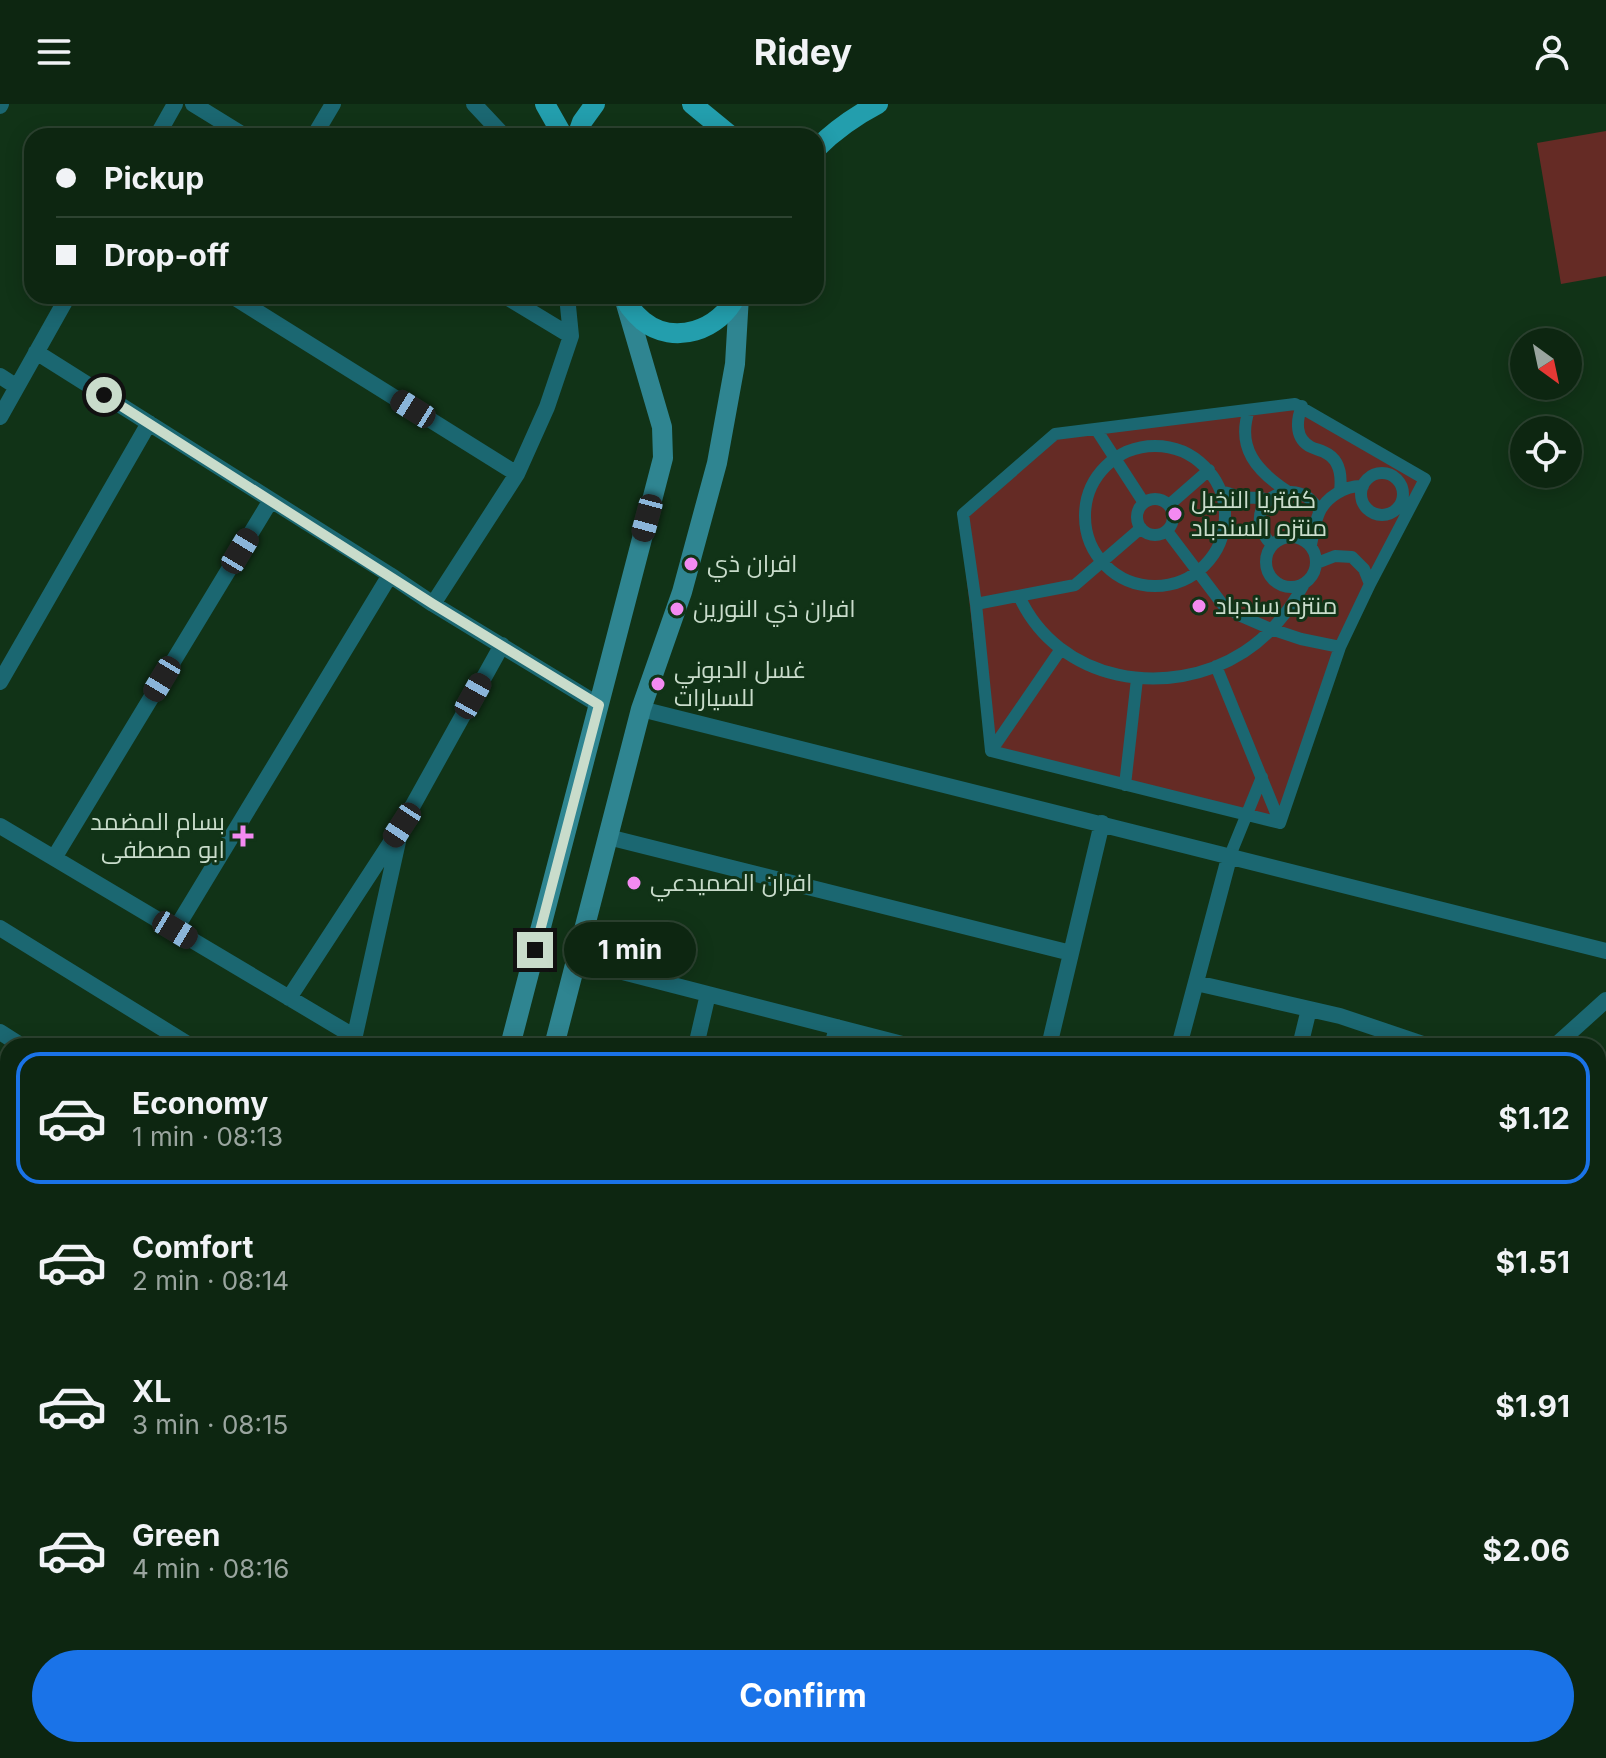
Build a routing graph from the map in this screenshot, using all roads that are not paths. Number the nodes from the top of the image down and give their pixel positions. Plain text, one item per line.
1 (175, 104) edge
2 (193, 104) edge
3 (333, 104) edge
4 (474, 104) edge
5 (545, 104) edge
6 (595, 104) edge
7 (692, 104) edge
8 (878, 104) edge
9 (162, 128) edge
10 (232, 128) edge
11 (319, 128) edge
12 (496, 128) edge
13 (558, 128) edge
14 (580, 128) edge
15 (722, 128) edge
16 (824, 142) edge
17 (63, 304) edge
18 (245, 304) edge
19 (518, 304) edge
20 (568, 304) edge
21 (626, 304) edge
22 (629, 304) edge
23 (732, 304) edge
24 (738, 304) edge
25 (571, 336) junction
26 (36, 352) junction
27 (0, 376) edge
28 (17, 387) junction
29 (1302, 406) junction
30 (1249, 410) junction
31 (0, 417) edge
32 (149, 423) junction
33 (1096, 429) junction
34 (1115, 459) junction
35 (1209, 470) junction
36 (517, 474) junction
37 (1363, 486) dead end
38 (1287, 491) junction
39 (1340, 491) junction
40 (1221, 492) junction
41 (271, 500) junction
42 (1269, 500) junction
43 (1144, 503) junction
44 (1169, 505) junction
45 (1320, 511) junction
46 (1141, 528) junction
47 (1167, 531) junction
48 (1272, 545) junction
49 (1311, 545) junction
50 (1101, 561) junction
51 (1317, 563) junction
52 (1198, 571) junction
53 (390, 575) junction
54 (1304, 584) junction
55 (1370, 584) junction
56 (1019, 596) junction
57 (433, 604) junction
58 (976, 604) junction
59 (1271, 629) junction
60 (502, 645) junction
61 (1340, 647) junction
62 (1061, 649) junction
63 (1216, 666) junction
64 (1137, 679) junction
65 (0, 682) edge
66 (599, 705) junction
67 (641, 709) junction
68 (991, 751) junction
69 (1262, 777) junction
70 (1125, 785) junction
71 (1246, 815) junction
72 (1102, 823) junction
73 (1280, 823) junction
74 (402, 825) junction
75 (0, 826) edge
76 (608, 837) junction
77 (54, 858) junction
78 (1229, 858) junction
79 (0, 928) edge
80 (175, 930) junction
81 (1606, 951) edge
82 (1071, 953) junction
83 (576, 960) junction
84 (1196, 983) junction
85 (708, 994) junction
86 (289, 998) junction
87 (1606, 1000) edge
88 (1309, 1009) junction
89 (837, 1027) junction
90 (178, 1038) edge
91 (348, 1038) edge
92 (355, 1038) edge
93 (512, 1038) edge
94 (556, 1038) edge
95 (698, 1038) edge
96 (834, 1038) edge
97 (878, 1038) edge
98 (1051, 1038) edge
99 (1181, 1038) edge
100 (1302, 1038) edge
101 (1405, 1038) edge
102 (1564, 1038) edge

1 - 9 street
2 - 10 street
3 - 11 street
4 - 12 street
5 - 13 main road
6 - 14 main road
7 - 15 main road
8 - 16 main road
17 - 26 street
18 - 36 street
19 - 25 street
20 - 25 street
21 - 66 main road
22 - 23 main road
24 - 67 main road
25 - 36 street
26 - 28 street
26 - 32 street
27 - 28 street
28 - 31 street
29 - 30 street
29 - 39 street
29 - 55 street
30 - 33 street
30 - 38 street
32 - 41 street
32 - 65 street
33 - 34 street
33 - 58 street
34 - 35 street
34 - 43 street
34 - 50 street
35 - 40 street
35 - 44 street
36 - 57 street
37 - 39 street
38 - 42 street
38 - 45 street
39 - 45 street
40 - 42 street
40 - 52 street
41 - 53 street
41 - 77 street
42 - 48 street
43 - 44 street
43 - 46 street
44 - 47 street
45 - 49 street
46 - 47 street
46 - 50 street
47 - 52 street
48 - 49 street
48 - 54 street
49 - 51 street
50 - 52 street
50 - 56 street
51 - 54 street
51 - 55 street
52 - 59 street
53 - 57 street
53 - 80 street
54 - 59 street
55 - 61 street
56 - 58 street
56 - 62 street
57 - 60 street
58 - 68 street
59 - 61 street
59 - 63 street
60 - 66 street
60 - 74 street
61 - 73 street
62 - 64 street
62 - 68 street
63 - 64 street
63 - 69 street
64 - 70 street
66 - 93 main road
67 - 72 street
67 - 76 main road
68 - 70 street
69 - 71 street
69 - 73 street
70 - 71 street
71 - 73 street
71 - 78 street
72 - 78 street
72 - 82 street
74 - 86 street
74 - 92 street
75 - 77 street
76 - 82 street
76 - 83 main road
77 - 80 street
78 - 81 street
78 - 84 street
79 - 90 street
80 - 86 street
82 - 98 street
83 - 85 street
83 - 94 main road
84 - 88 street
84 - 99 street
85 - 89 street
85 - 95 street
86 - 91 street
87 - 102 street
88 - 100 street
88 - 101 street
89 - 96 street
89 - 97 street

